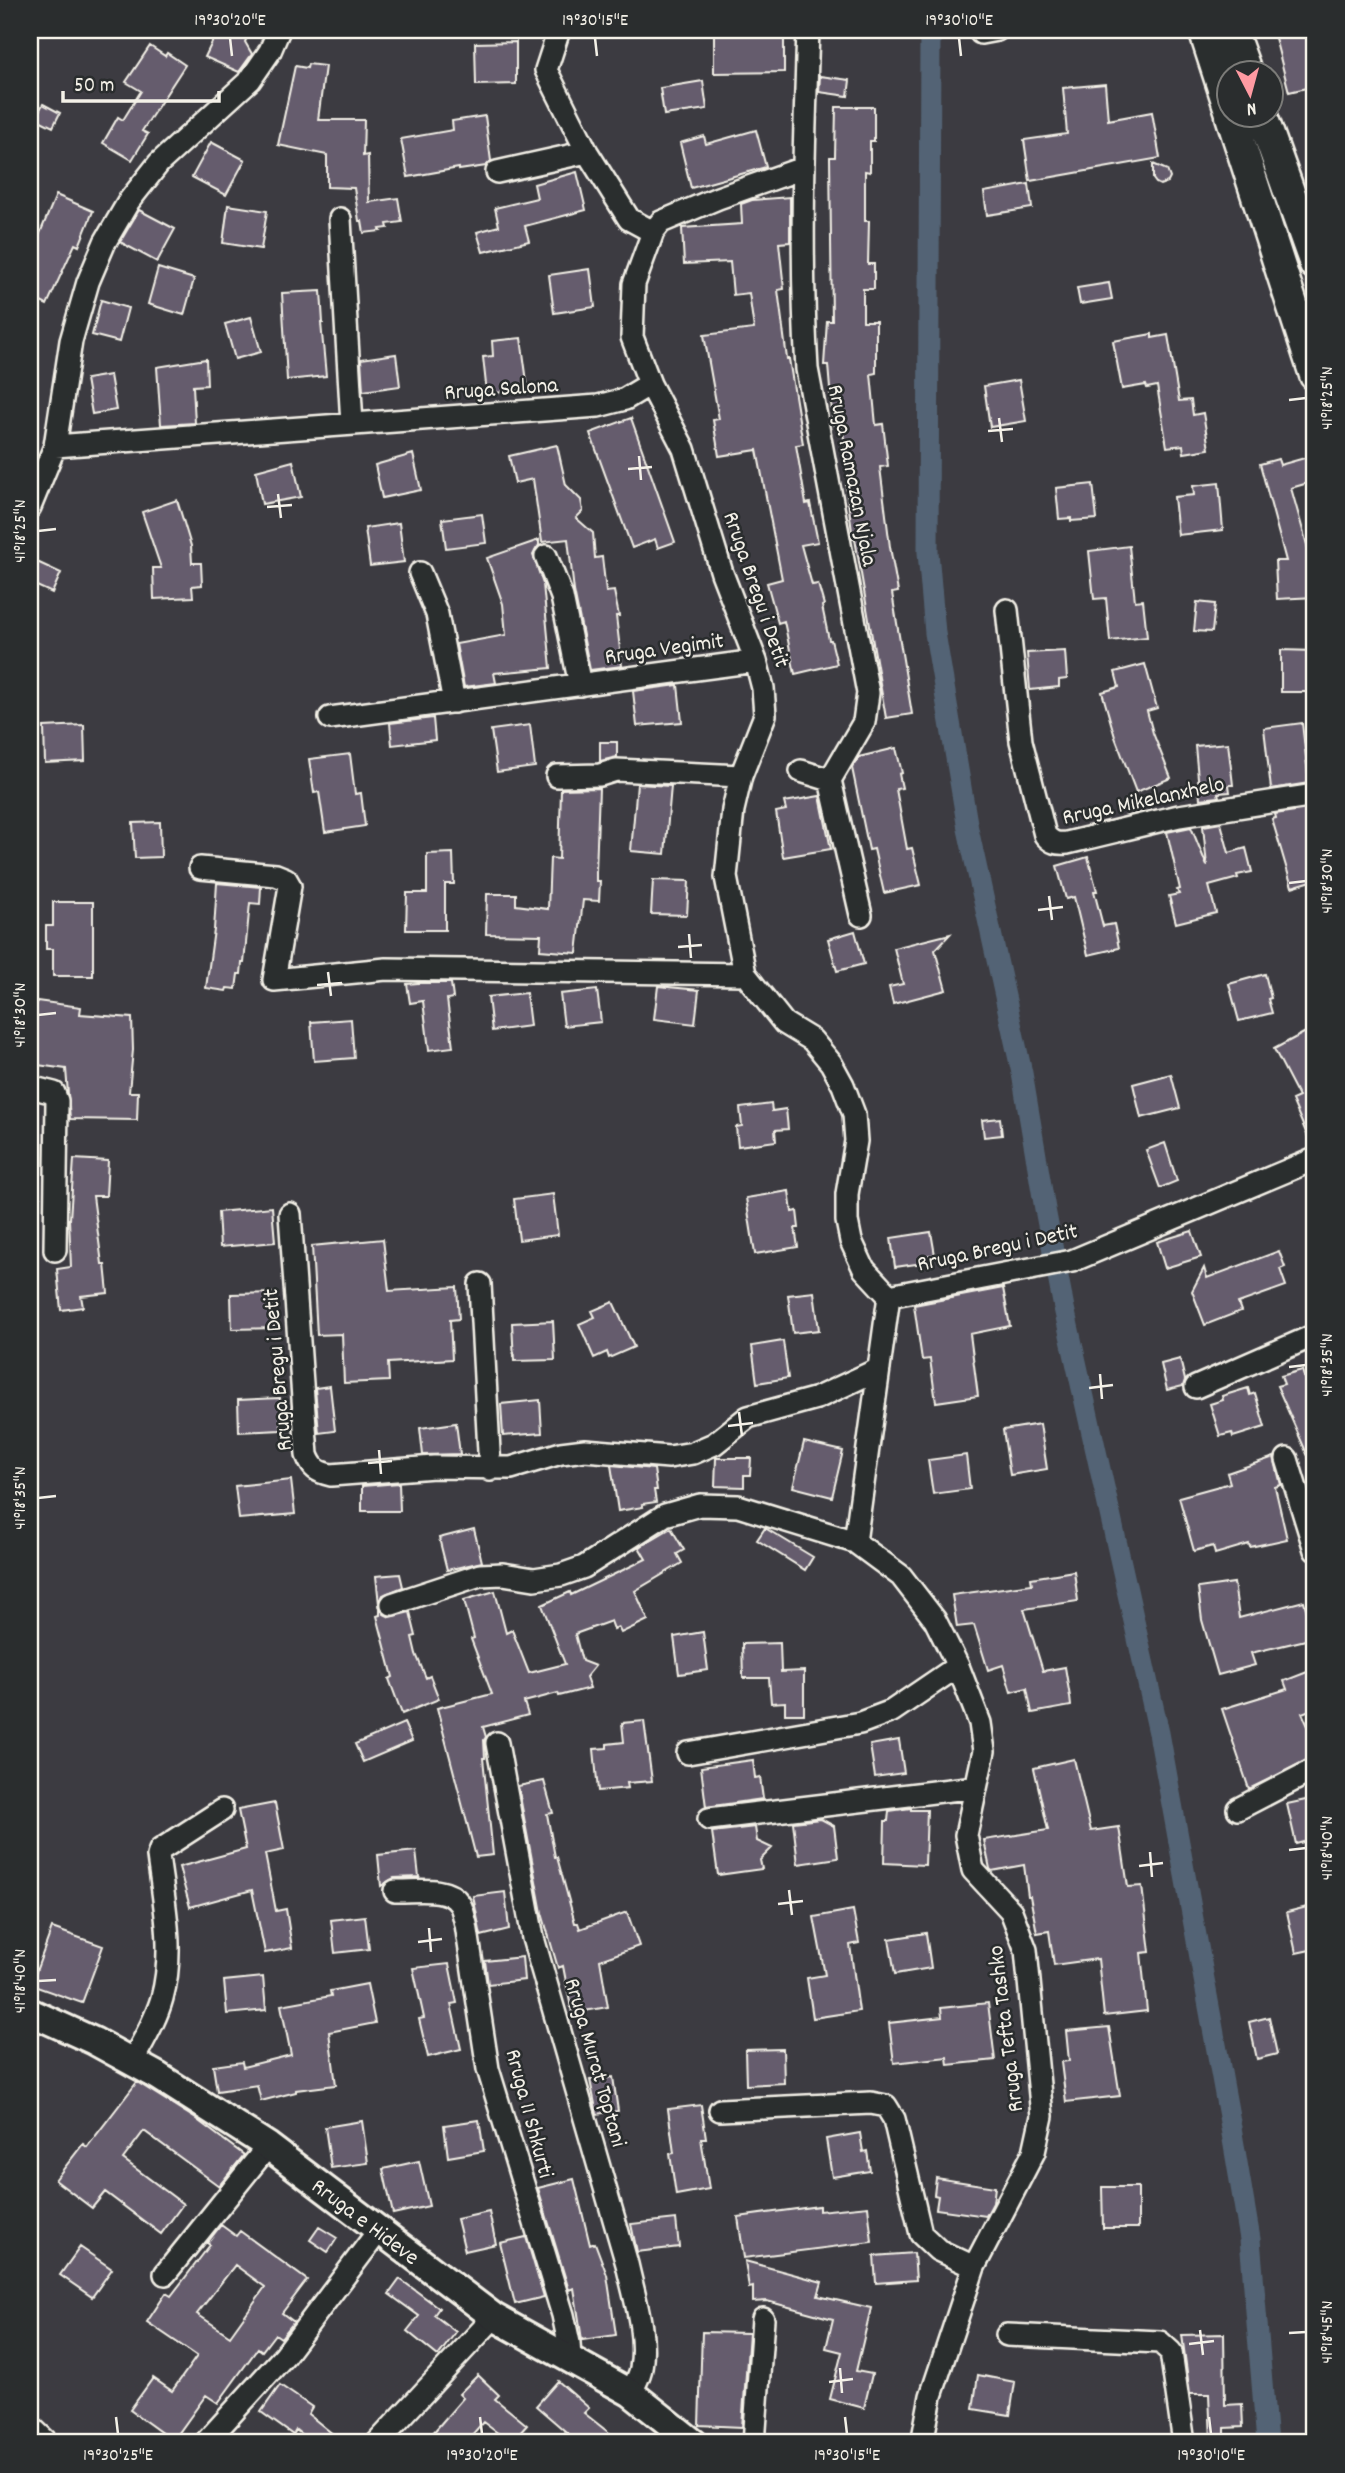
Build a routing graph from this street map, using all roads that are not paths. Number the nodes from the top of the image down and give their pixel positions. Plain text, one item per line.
1 (279, 30) edge
2 (559, 30) edge
3 (808, 30) edge
4 (1204, 30) edge
5 (1231, 30) edge
6 (1242, 60) edge
7 (1216, 67) edge
8 (1236, 130) edge
9 (1267, 130) edge
10 (587, 152) junction
11 (803, 168) junction
12 (497, 172) dead end
13 (340, 219) dead end
14 (653, 232) junction
15 (1315, 264) edge
16 (1315, 375) edge
17 (650, 384) junction
18 (352, 424) junction
19 (55, 446) junction
20 (30, 507) edge
21 (546, 556) dead end
22 (420, 573) dead end
23 (1007, 610) dead end
24 (756, 661) junction
25 (580, 685) junction
26 (454, 702) junction
27 (330, 718) dead end
28 (801, 771) dead end
29 (558, 776) dead end
30 (741, 776) junction
31 (830, 780) junction
32 (1315, 795) edge
33 (200, 868) dead end
34 (861, 915) dead end
35 (745, 974) junction
36 (30, 1087) edge
37 (1315, 1159) edge
38 (290, 1214) dead end
39 (55, 1250) dead end
40 (480, 1284) dead end
41 (890, 1296) junction
42 (1315, 1335) edge
43 (879, 1369) junction
44 (1196, 1387) dead end
45 (1287, 1459) dead end
46 (490, 1470) junction
47 (855, 1542) junction
48 (1315, 1550) edge
49 (392, 1604) dead end
50 (958, 1666) junction
51 (497, 1743) dead end
52 (688, 1753) dead end
53 (1315, 1769) edge
54 (975, 1787) junction
55 (1238, 1809) dead end
56 (222, 1810) dead end
57 (709, 1819) dead end
58 (395, 1891) dead end
59 (30, 2012) edge
60 (132, 2062) junction
61 (720, 2110) dead end
62 (268, 2146) junction
63 (380, 2229) junction
64 (974, 2267) junction
65 (165, 2274) dead end
66 (494, 2317) junction
67 (763, 2319) dead end
68 (1007, 2335) dead end
69 (570, 2359) junction
70 (631, 2393) junction
71 (30, 2426) edge
72 (48, 2443) edge
73 (205, 2443) edge
74 (377, 2443) edge
75 (694, 2443) edge
76 (754, 2443) edge
77 (922, 2443) edge
78 (1184, 2443) edge

1 - 19 street
2 - 10 street
3 - 11 street, Rruga Ramazan Njala
4 - 7 highway
5 - 6 highway
8 - 16 highway
9 - 15 highway
10 - 12 street
10 - 14 street
11 - 14 street
11 - 31 street, Rruga Ramazan Njala
13 - 18 street
14 - 17 street, Rruga Bregu i Detit
17 - 18 street, Rruga Salona
17 - 24 street, Rruga Bregu i Detit
18 - 19 street, Rruga Salona
19 - 20 street
21 - 25 street, Rruga Vegimit
22 - 26 street
23 - 32 street, Rruga Mikelanxhelo
24 - 25 street, Rruga Vegimit
24 - 30 street, Rruga Bregu i Detit
25 - 26 street, Rruga Vegimit
26 - 27 street, Rruga Vegimit
28 - 31 street
29 - 30 street
30 - 35 street, Rruga Bregu i Detit
31 - 34 street
33 - 35 street
35 - 41 street, Rruga Bregu i Detit
36 - 39 street
37 - 41 street, Rruga Bregu i Detit
38 - 46 street, Rruga Bregu i Detit
40 - 46 street
41 - 43 street
42 - 44 street
43 - 46 street, Rruga Bregu i Detit
43 - 47 street
45 - 48 street
47 - 49 street, Rruga Tefta Tashko
47 - 50 street, Rruga Tefta Tashko
50 - 52 street
50 - 54 street, Rruga Tefta Tashko
51 - 70 street, Rruga Murat Toptani
53 - 55 street
54 - 57 street
54 - 64 street, Rruga Tefta Tashko
56 - 60 street
58 - 69 street, Rruga 11 Shkurti
59 - 60 main road, Rruga e Hideve
60 - 62 main road, Rruga e Hideve
61 - 64 street
62 - 63 main road, Rruga e Hideve
62 - 65 street
63 - 66 main road, Rruga e Hideve
63 - 73 street
64 - 77 street, Rruga Tefta Tashko
66 - 69 main road, Rruga e Hideve
66 - 74 street
67 - 76 street
68 - 78 street
69 - 70 main road, Rruga e Hideve
70 - 75 main road, Rruga e Hideve
71 - 72 street

